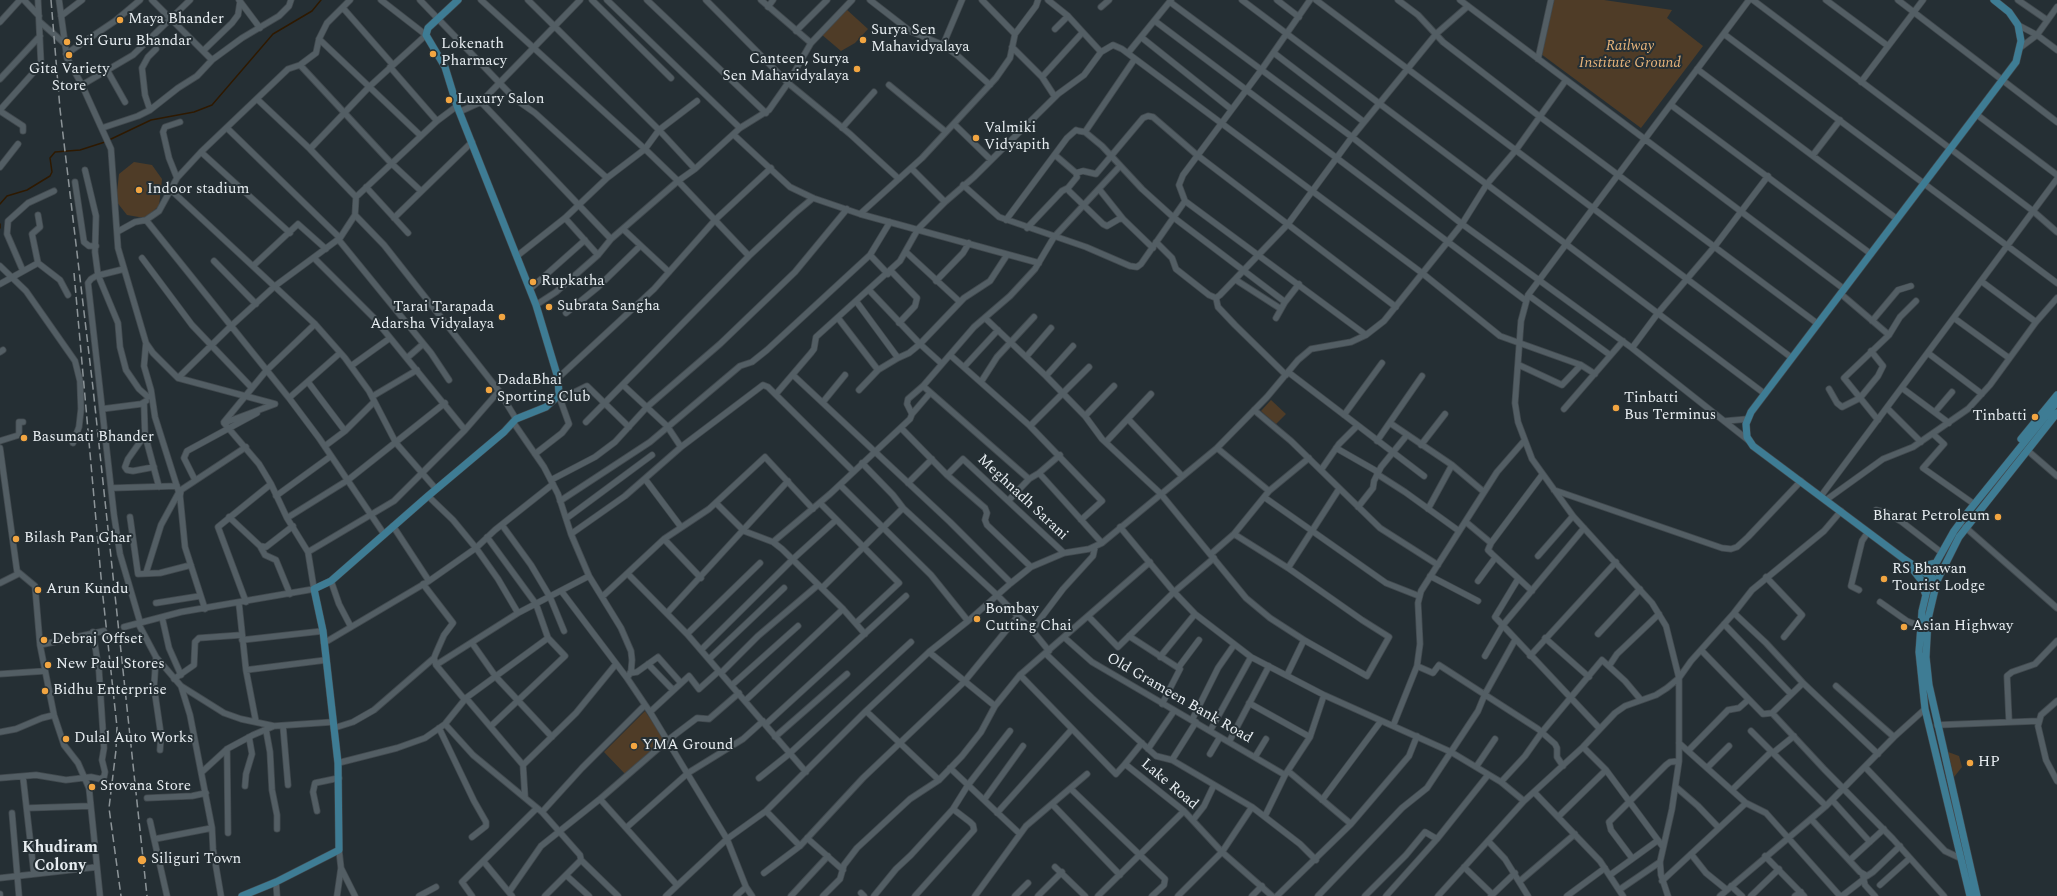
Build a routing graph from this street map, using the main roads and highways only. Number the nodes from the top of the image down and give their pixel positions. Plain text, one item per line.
1 (458, 0) edge
2 (1994, 0) edge
3 (2057, 395) edge
4 (2057, 402) edge
5 (2057, 413) edge
6 (2010, 460) junction
7 (1936, 563) junction
8 (1914, 567) junction
9 (1933, 582) junction
10 (1926, 595) junction
11 (242, 896) edge
12 (1970, 896) edge
13 (1977, 896) edge

1 - 11 main road
2 - 8 main road
3 - 6 main road
4 - 6 main road
5 - 9 main road
6 - 7 main road
7 - 8 main road
7 - 9 main road
8 - 9 main road
8 - 10 main road
9 - 10 main road
9 - 13 main road
10 - 12 main road

